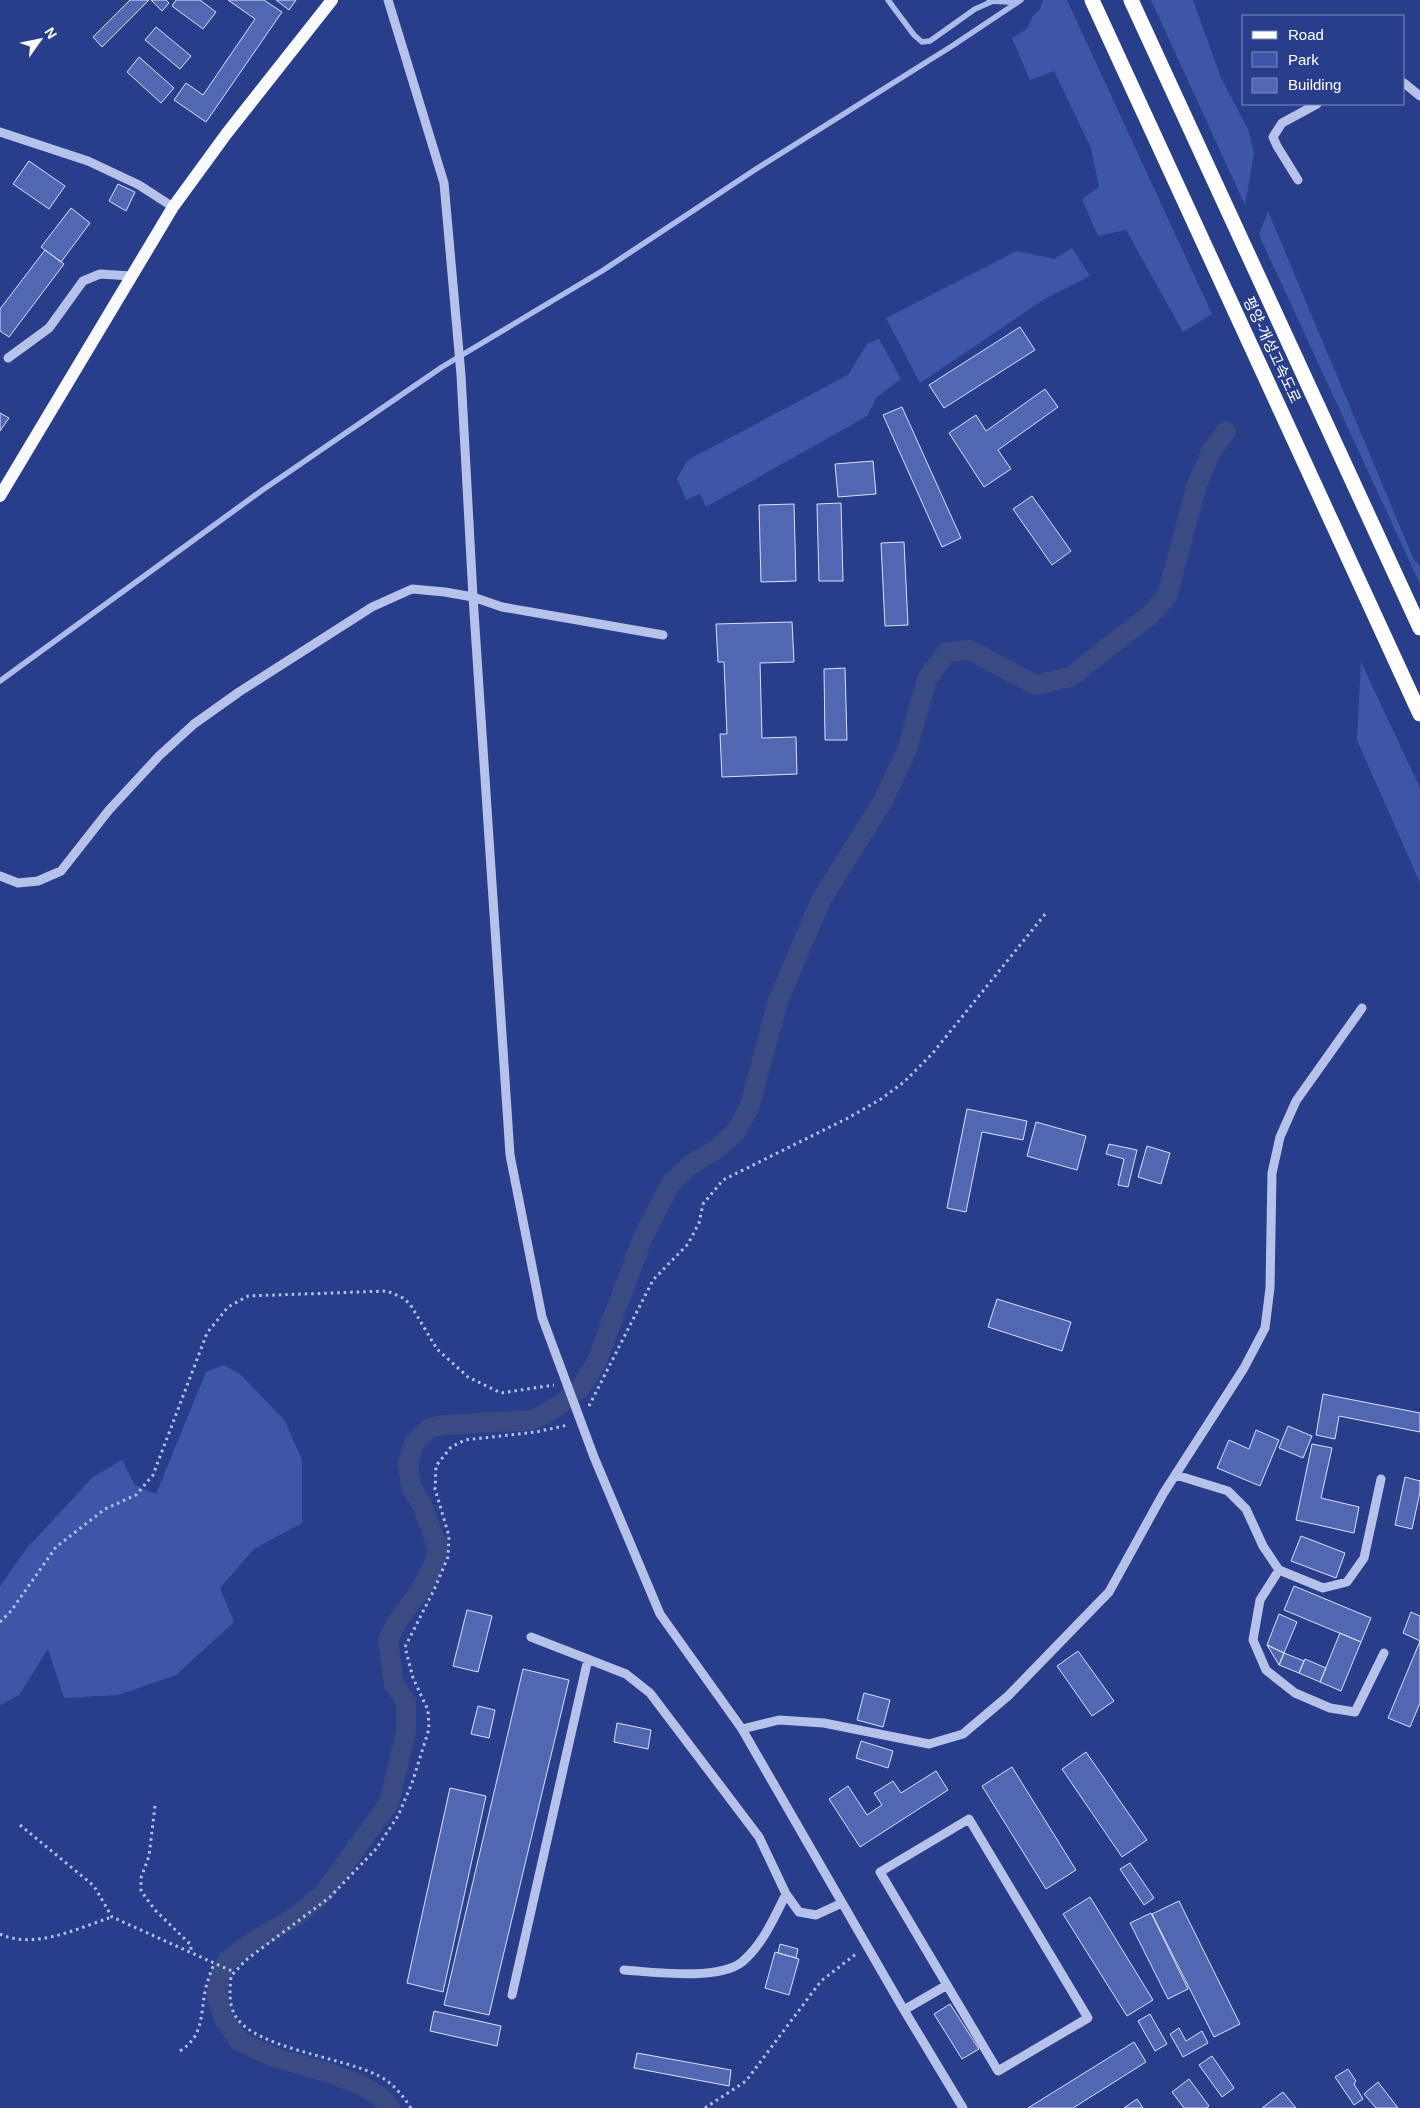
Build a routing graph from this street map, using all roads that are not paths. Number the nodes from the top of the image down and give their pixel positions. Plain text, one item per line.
1 (332, 0) edge
2 (388, 0) edge
3 (1092, 0) edge
4 (1131, 0) edge
5 (1405, 83) edge
6 (1420, 96) edge
7 (1315, 105) edge
8 (0, 132) edge
9 (1298, 180) dead end
10 (172, 207) junction
11 (131, 276) junction
12 (8, 358) dead end
13 (0, 496) edge
14 (473, 597) junction
15 (1420, 628) edge
16 (663, 634) dead end
17 (1420, 714) edge
18 (0, 876) edge
19 (1362, 1008) dead end
20 (1176, 1475) junction
21 (1381, 1479) dead end
22 (1279, 1570) junction
23 (531, 1637) dead end
24 (1384, 1653) dead end
25 (588, 1659) junction
26 (742, 1729) junction
27 (786, 1894) junction
28 (842, 1903) junction
29 (624, 1970) dead end
30 (947, 1985) junction
31 (512, 1996) dead end
32 (904, 2010) junction
33 (963, 2108) edge

1 - 10 main road
2 - 14 street
3 - 17 highway, 평양-개성고속도로
4 - 15 highway, 평양-개성고속도로
5 - 6 street
7 - 9 street
8 - 10 street
10 - 11 main road
11 - 12 street
11 - 13 main road
14 - 16 street
14 - 18 street
14 - 26 street
19 - 20 street
20 - 22 street
20 - 26 street
21 - 22 street
22 - 24 street
23 - 25 street
25 - 27 street
25 - 31 street
26 - 28 street
27 - 28 street
27 - 29 street
28 - 32 street
30 - 30 street
30 - 32 street
32 - 33 street

